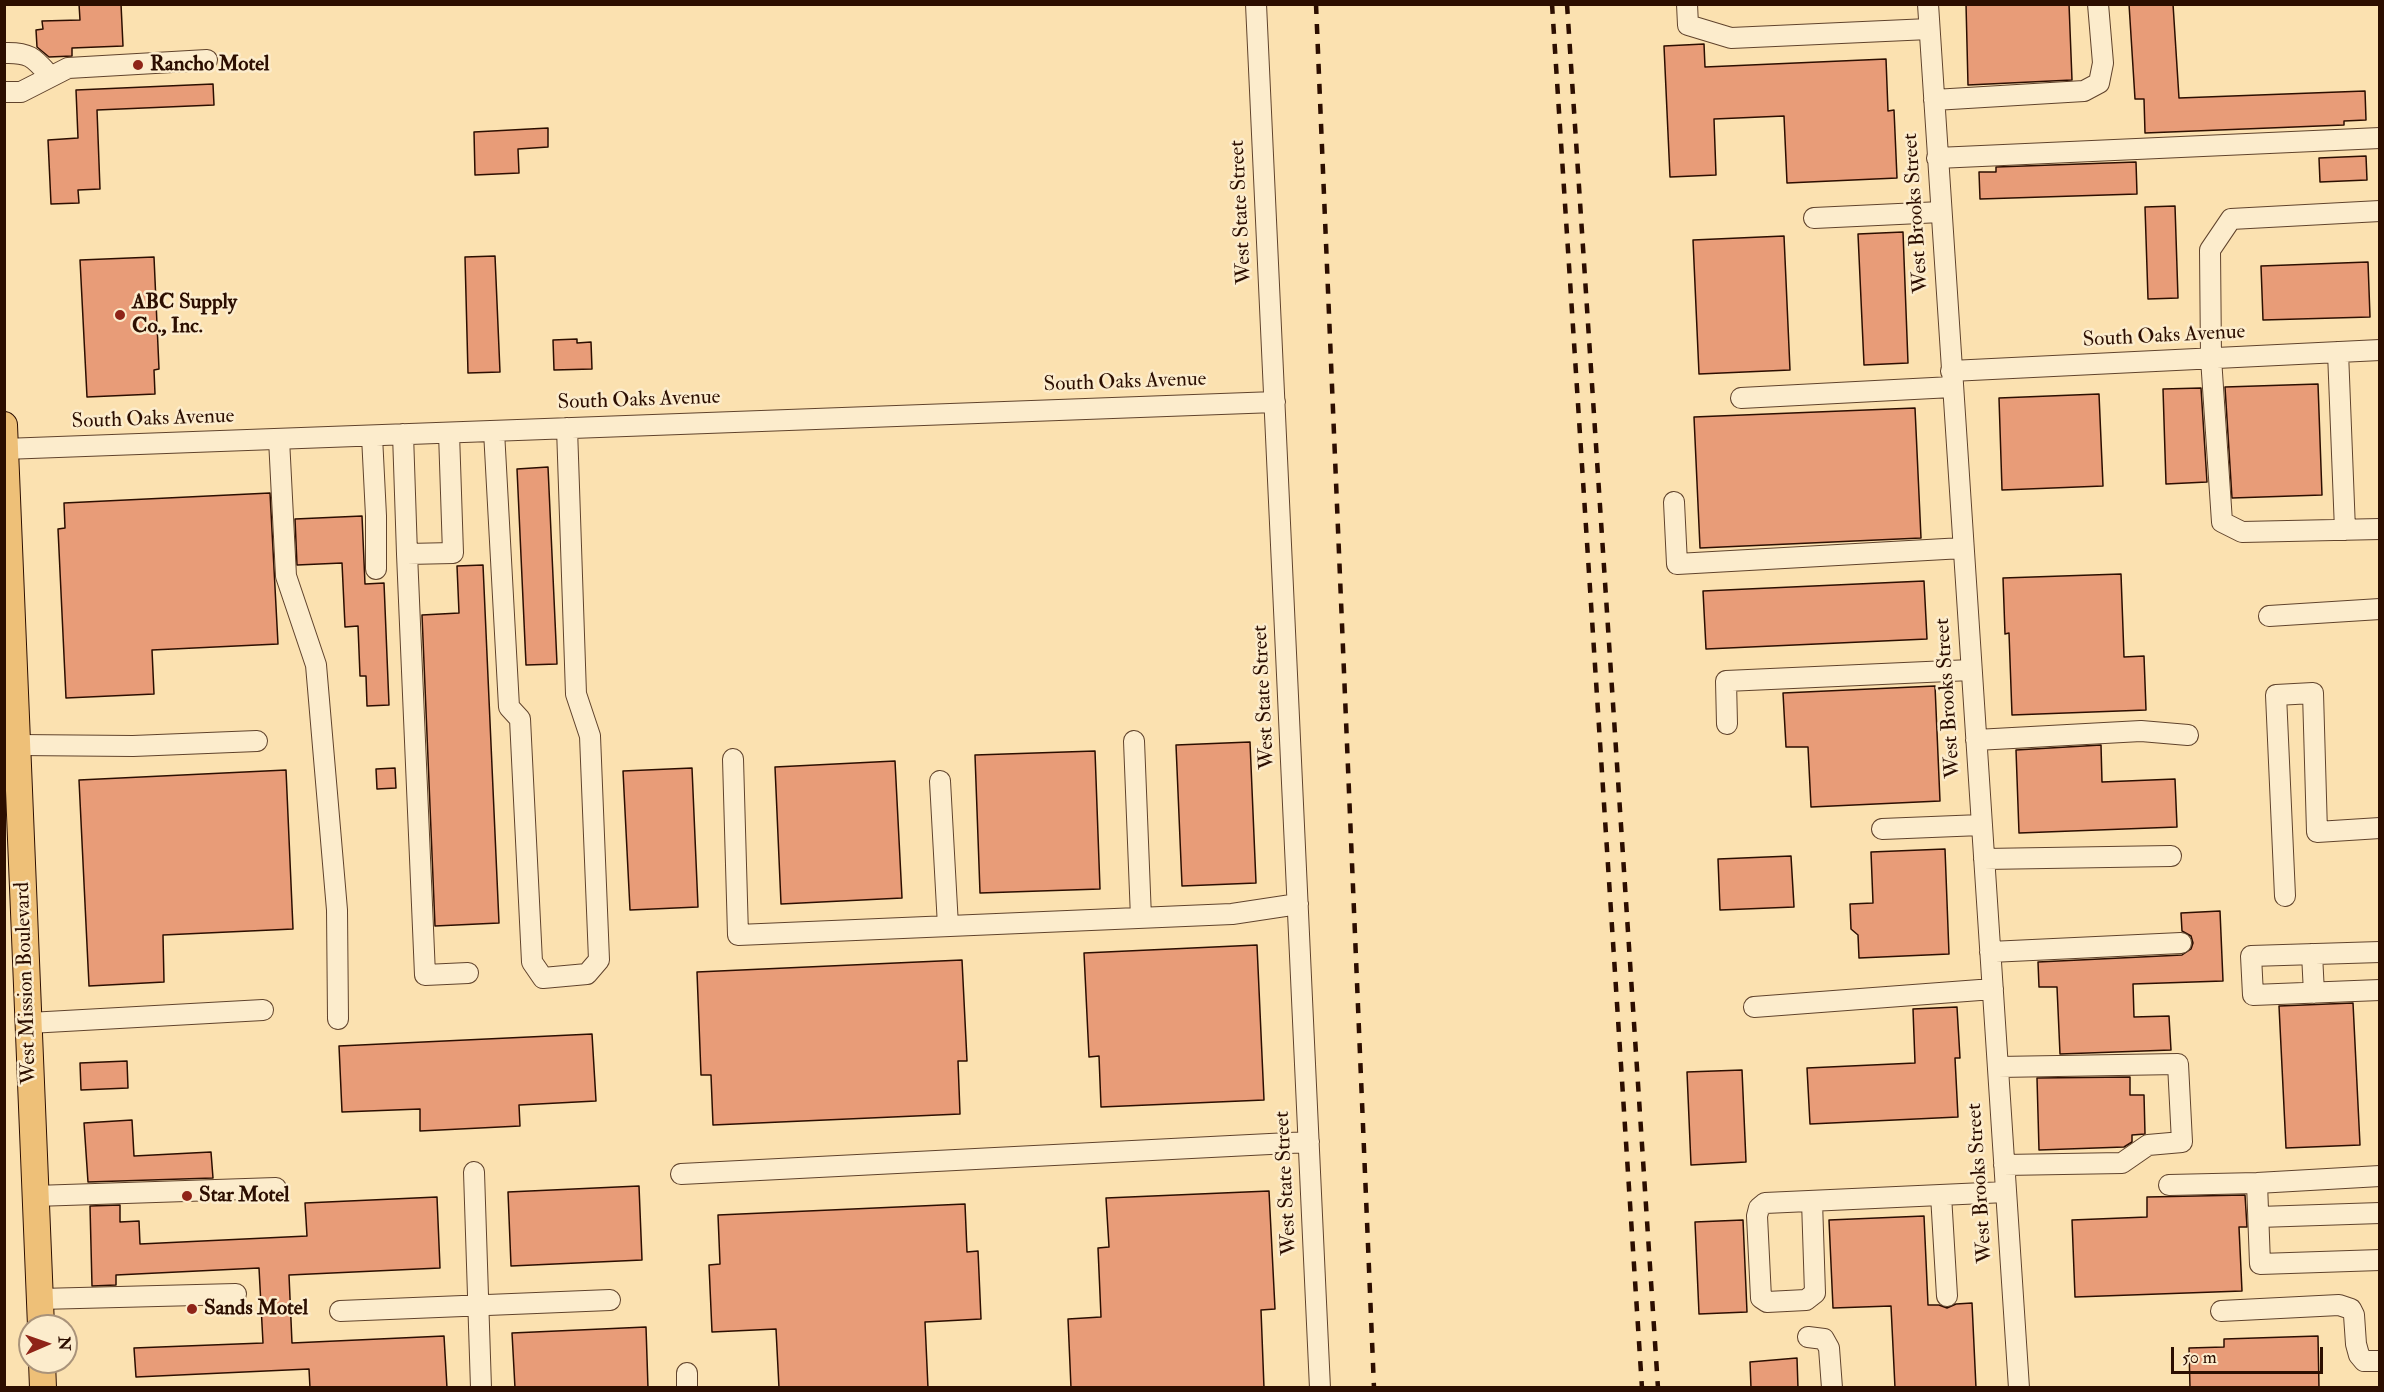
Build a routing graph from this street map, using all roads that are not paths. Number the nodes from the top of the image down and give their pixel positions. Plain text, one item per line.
1 (1256, 4) edge
2 (1687, 4) edge
3 (1928, 4) edge
4 (2098, 4) edge
5 (1929, 29) junction
6 (4, 53) edge
7 (207, 60) dead end
8 (50, 76) junction
9 (4, 92) edge
10 (1934, 100) junction
11 (2379, 138) edge
12 (1937, 158) junction
13 (2379, 211) edge
14 (1941, 212) junction
15 (1814, 218) dead end
16 (2379, 351) edge
17 (2338, 352) junction
18 (2211, 358) junction
19 (1952, 379) junction
20 (1740, 398) dead end
21 (1275, 402) junction
22 (567, 428) junction
23 (494, 431) junction
24 (449, 433) junction
25 (403, 434) junction
26 (372, 436) junction
27 (279, 439) junction
28 (5, 441) edge
29 (1674, 502) dead end
30 (2379, 529) edge
31 (2345, 530) junction
32 (1963, 548) junction
33 (407, 554) junction
34 (376, 569) dead end
35 (2379, 609) edge
36 (2269, 616) dead end
37 (1971, 670) junction
38 (1727, 724) dead end
39 (2188, 735) dead end
40 (1976, 740) junction
41 (257, 741) dead end
42 (1134, 741) dead end
43 (18, 745) junction
44 (733, 759) dead end
45 (940, 781) dead end
46 (1982, 825) junction
47 (2379, 828) edge
48 (1882, 829) dead end
49 (2171, 856) dead end
50 (1984, 859) junction
51 (2285, 897) dead end
52 (1298, 904) junction
53 (1141, 918) junction
54 (948, 926) junction
55 (2181, 943) dead end
56 (1990, 952) junction
57 (2379, 952) edge
58 (2312, 954) junction
59 (468, 973) dead end
60 (1993, 989) junction
61 (2379, 990) edge
62 (2314, 993) junction
63 (1754, 1007) dead end
64 (263, 1010) dead end
65 (338, 1018) dead end
66 (29, 1023) junction
67 (1998, 1067) junction
68 (1309, 1142) junction
69 (2004, 1165) junction
70 (474, 1172) dead end
71 (681, 1174) dead end
72 (2379, 1176) edge
73 (2257, 1183) junction
74 (2169, 1185) dead end
75 (276, 1188) dead end
76 (2006, 1192) junction
77 (1941, 1195) junction
78 (35, 1196) junction
79 (1812, 1201) junction
80 (2379, 1213) edge
81 (2259, 1217) junction
82 (2379, 1260) edge
83 (236, 1294) dead end
84 (1947, 1296) dead end
85 (40, 1299) junction
86 (610, 1300) dead end
87 (478, 1305) junction
88 (340, 1311) dead end
89 (2221, 1311) dead end
90 (41, 1314) edge
91 (1808, 1337) dead end
92 (2379, 1361) edge
93 (481, 1388) edge
94 (1320, 1388) edge
95 (1832, 1388) edge
96 (2019, 1388) edge

1 - 21 street, West State Street
2 - 5 street
3 - 5 street, West Brooks Street
4 - 10 street
5 - 10 street, West Brooks Street
6 - 8 street
7 - 8 street
8 - 9 street
10 - 12 street, West Brooks Street
11 - 12 street
12 - 14 street, West Brooks Street
13 - 18 street
14 - 15 street
14 - 19 street, West Brooks Street
16 - 17 street, South Oaks Avenue
17 - 18 street, South Oaks Avenue
17 - 31 street
18 - 19 street, South Oaks Avenue
18 - 31 street
19 - 20 street, South Oaks Avenue
19 - 32 street, West Brooks Street
21 - 22 street, South Oaks Avenue
21 - 52 street, West State Street
22 - 23 street, South Oaks Avenue
22 - 23 street
23 - 24 street, South Oaks Avenue
24 - 25 street, South Oaks Avenue
24 - 33 street
25 - 26 street, South Oaks Avenue
25 - 33 street
26 - 27 street, South Oaks Avenue
26 - 34 street
27 - 28 street, South Oaks Avenue
27 - 65 street
28 - 43 main road, West Mission Boulevard
29 - 32 street
30 - 31 street
32 - 37 street, West Brooks Street
33 - 59 street
35 - 36 street
37 - 38 street
37 - 40 street, West Brooks Street
39 - 40 street
40 - 46 street, West Brooks Street
41 - 43 street
42 - 53 street
43 - 66 main road, West Mission Boulevard
44 - 54 street
45 - 54 street
46 - 48 street
46 - 50 street, West Brooks Street
47 - 51 street
49 - 50 street
50 - 56 street, West Brooks Street
52 - 53 street
52 - 68 street, West State Street
53 - 54 street
55 - 56 street
56 - 60 street, West Brooks Street
57 - 58 street
58 - 62 street
58 - 62 street
60 - 63 street
60 - 67 street, West Brooks Street
61 - 62 street
64 - 66 street
66 - 78 main road, West Mission Boulevard
67 - 69 street, West Brooks Street
67 - 69 street
68 - 71 street
68 - 94 street, West State Street
69 - 76 street, West Brooks Street
70 - 87 street
72 - 73 street
73 - 74 street
73 - 81 street
75 - 78 street
76 - 77 street
76 - 96 street, West Brooks Street
77 - 79 street
77 - 84 street
78 - 85 main road, West Mission Boulevard
79 - 79 street
80 - 81 street
81 - 82 street
83 - 85 street
85 - 90 main road, West Mission Boulevard
86 - 87 street
87 - 88 street
87 - 93 street
89 - 92 street
91 - 95 street

